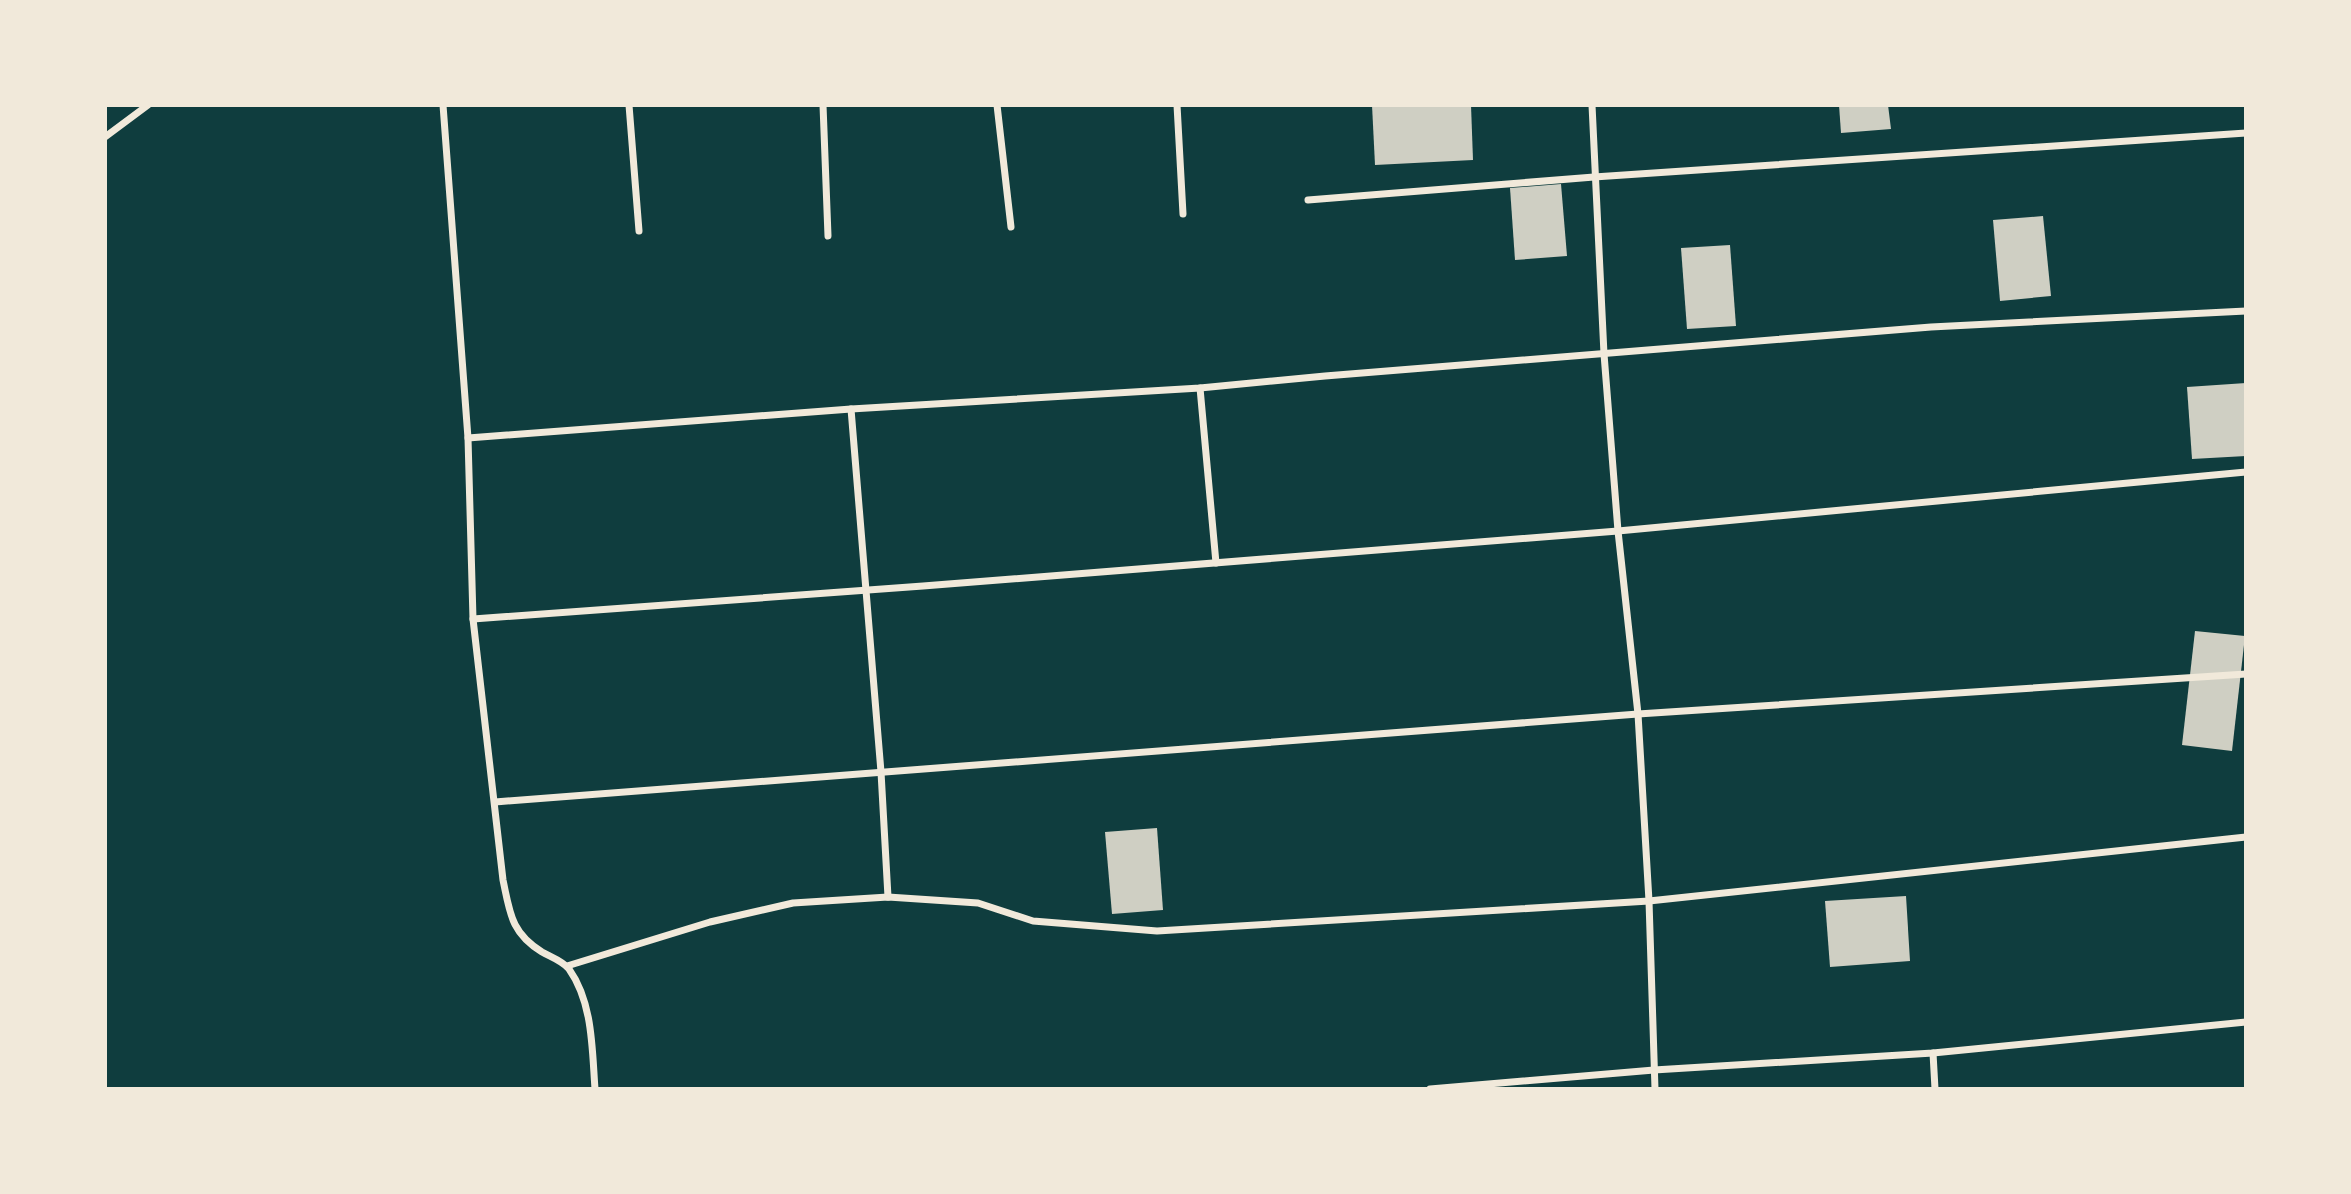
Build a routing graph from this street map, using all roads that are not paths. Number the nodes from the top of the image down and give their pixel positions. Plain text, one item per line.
1 (148, 105) edge
2 (443, 105) edge
3 (629, 105) edge
4 (823, 105) edge
5 (997, 105) edge
6 (1177, 105) edge
7 (1592, 105) edge
8 (2246, 133) edge
9 (105, 137) edge
10 (1594, 177) junction
11 (1308, 200) dead end
12 (1183, 214) dead end
13 (1011, 227) dead end
14 (639, 231) dead end
15 (828, 236) dead end
16 (2246, 311) edge
17 (1604, 354) junction
18 (1200, 388) junction
19 (851, 409) junction
20 (468, 438) junction
21 (2246, 472) edge
22 (1618, 531) junction
23 (1216, 562) junction
24 (866, 590) junction
25 (473, 619) junction
26 (2246, 674) edge
27 (1638, 715) junction
28 (881, 772) junction
29 (495, 802) junction
30 (2246, 837) edge
31 (888, 897) junction
32 (1649, 901) junction
33 (567, 966) junction
34 (2246, 1022) edge
35 (1933, 1052) junction
36 (1654, 1070) junction
37 (595, 1089) edge
38 (1430, 1089) edge
39 (1656, 1089) edge
40 (1935, 1089) edge

1 - 9 street
2 - 20 street
3 - 14 street
4 - 15 street
5 - 13 street
6 - 12 street
7 - 10 street
8 - 10 street
10 - 11 street
10 - 17 street
16 - 17 street
17 - 18 street
17 - 22 street
18 - 19 street
18 - 23 street
19 - 20 street
19 - 24 street
20 - 25 street
21 - 22 street
22 - 23 street
22 - 27 street
23 - 24 street
24 - 25 street
24 - 28 street
25 - 29 street
26 - 27 street
27 - 28 street
27 - 32 street
28 - 29 street
28 - 31 street
29 - 33 street
30 - 32 street
31 - 32 street
31 - 33 street
32 - 36 street
33 - 37 street
34 - 35 street
35 - 36 street
35 - 40 street
36 - 38 street
36 - 39 street

